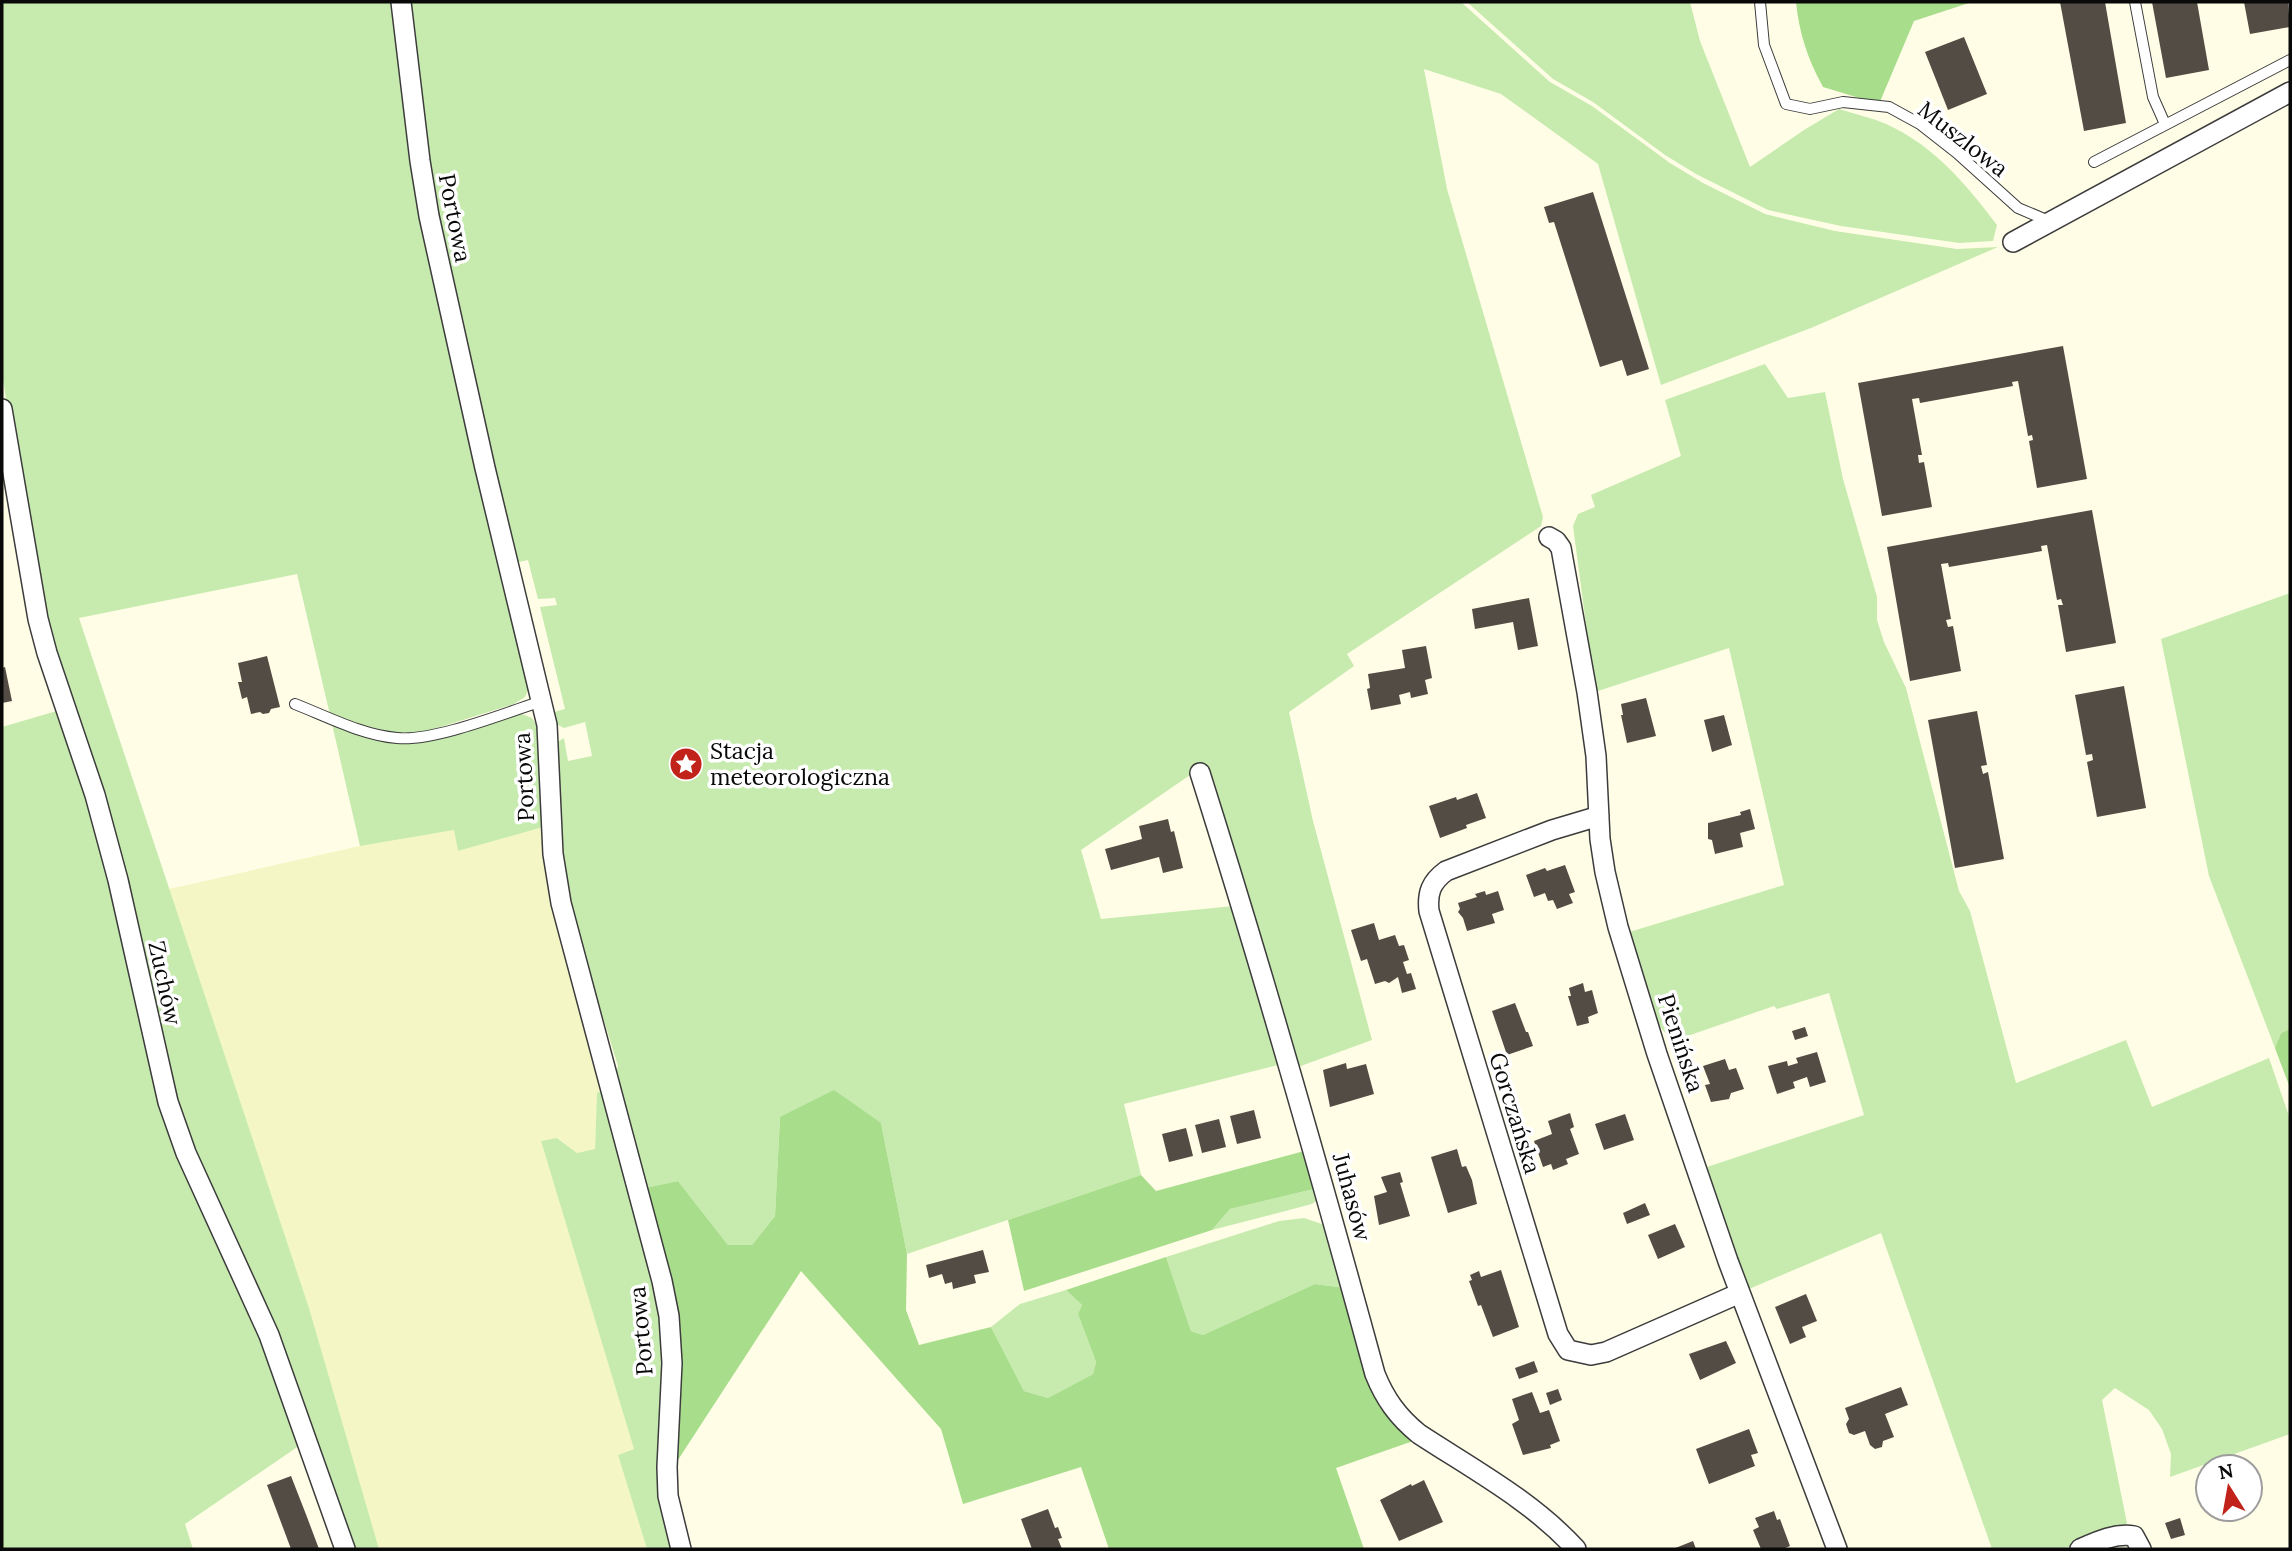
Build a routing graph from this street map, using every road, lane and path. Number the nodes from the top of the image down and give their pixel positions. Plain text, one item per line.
1 (401, 2) edge
2 (1760, 2) edge
3 (2135, 2) edge
4 (2290, 60) edge
5 (2290, 92) edge
6 (2165, 124) junction
7 (2094, 162) dead end
8 (2049, 221) junction
9 (2013, 242) dead end
10 (2, 409) edge
11 (1549, 537) dead end
12 (542, 701) junction
13 (295, 704) dead end
14 (1199, 773) dead end
15 (1599, 816) junction
16 (1740, 1293) junction
17 (345, 1549) edge
18 (681, 1549) edge
19 (1576, 1549) edge
20 (1837, 1549) edge
21 (2080, 1549) edge
22 (2141, 1549) edge

1 - 12 street, Portowa
2 - 8 lane, Muszlowa
3 - 6 lane
4 - 6 lane
5 - 8 street
6 - 7 lane
8 - 9 street
10 - 17 street, Zuchów
11 - 15 street, Pienińska
12 - 13 lane
12 - 18 street, Portowa
14 - 19 street, Juhasów
15 - 16 street, Pienińska
15 - 16 street, Gorczańska
16 - 20 street, Pienińska
21 - 22 street

